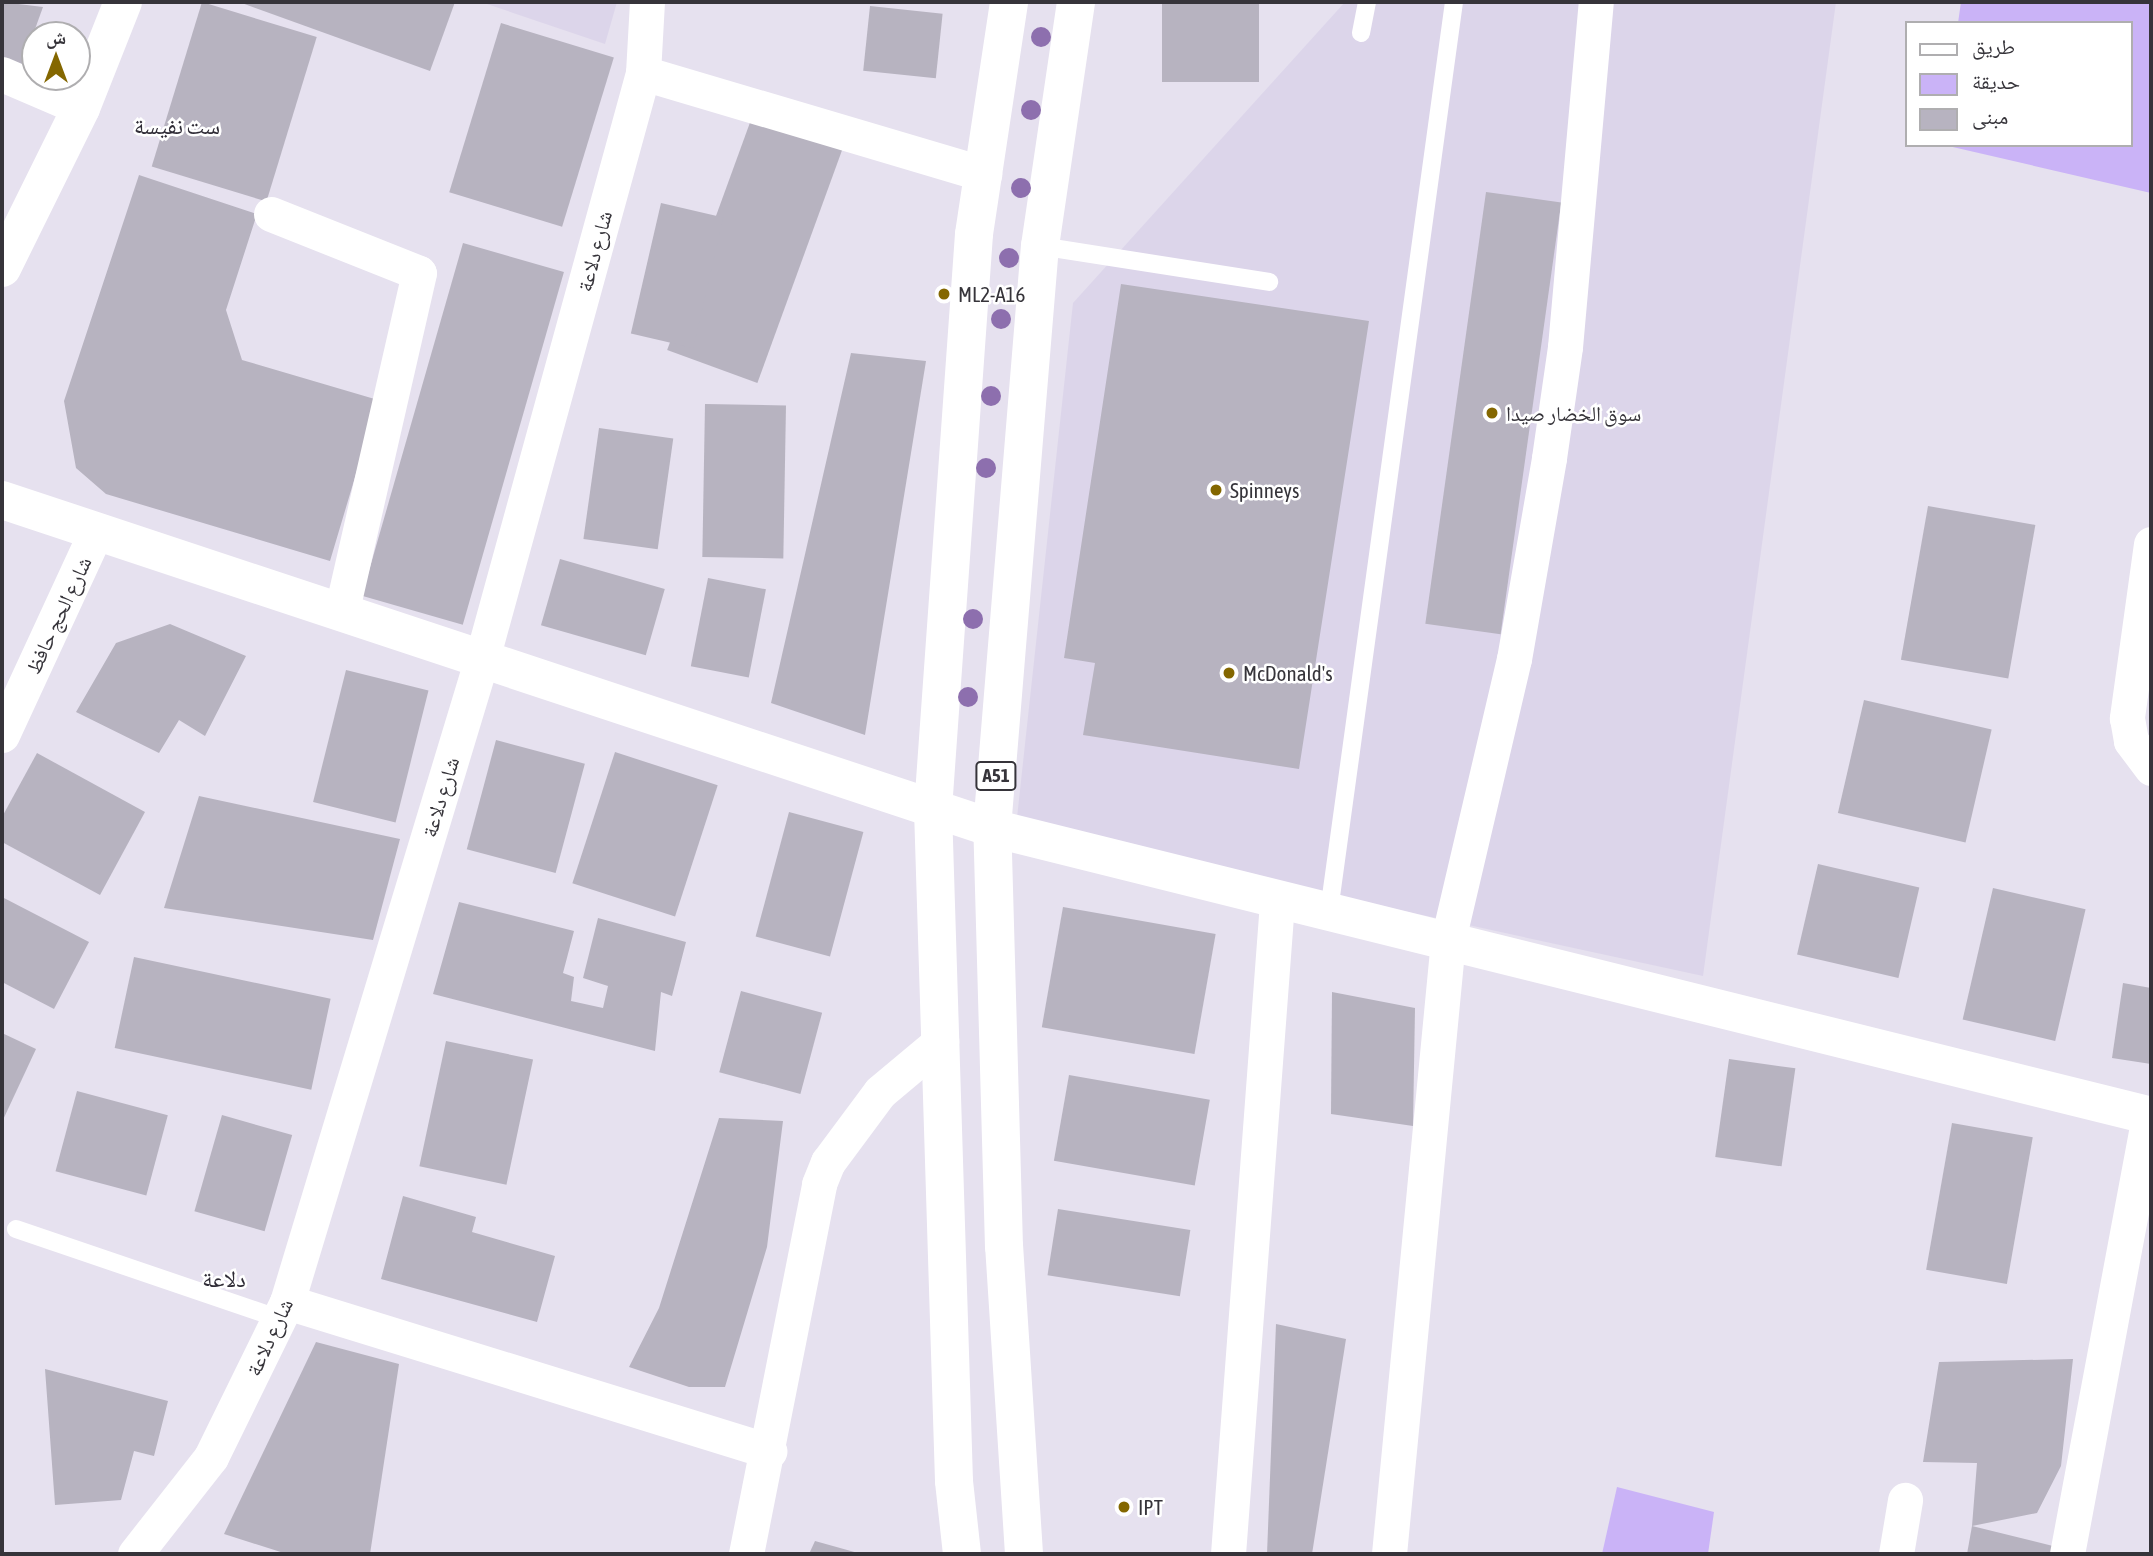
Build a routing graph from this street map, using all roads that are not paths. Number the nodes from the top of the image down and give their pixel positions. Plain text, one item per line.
1 (123, 2) edge
2 (647, 2) edge
3 (1009, 2) edge
4 (1076, 2) edge
5 (1367, 2) edge
6 (1454, 2) edge
7 (1596, 2) edge
8 (1361, 33) dead end
9 (643, 73) junction
10 (2, 74) edge
11 (81, 108) junction
12 (984, 174) junction
13 (271, 214) dead end
14 (1040, 246) junction
15 (2, 268) edge
16 (1269, 282) dead end
17 (2, 500) edge
18 (96, 532) junction
19 (2151, 544) edge
20 (342, 610) junction
21 (483, 655) junction
22 (2, 735) edge
23 (2151, 768) edge
24 (933, 809) junction
25 (992, 828) junction
26 (1277, 902) junction
27 (1329, 911) junction
28 (1448, 940) junction
29 (941, 1041) junction
30 (2150, 1116) edge
31 (16, 1229) dead end
32 (284, 1311) junction
33 (769, 1451) junction
34 (1905, 1500) dead end
35 (135, 1554) edge
36 (746, 1554) edge
37 (962, 1554) edge
38 (1024, 1554) edge
39 (1228, 1554) edge
40 (1389, 1554) edge
41 (1896, 1554) edge
42 (2067, 1554) edge

1 - 11 main road
2 - 9 street, شارع دلاعة
3 - 12 main road
4 - 14 main road, A51
5 - 8 lane
6 - 27 lane
7 - 28 street
9 - 12 street
9 - 21 street, شارع دلاعة
10 - 11 street
11 - 15 main road
12 - 24 main road
13 - 20 street
14 - 16 lane
14 - 25 main road, A51
17 - 18 main road
18 - 20 main road
18 - 22 street, شارع الحج حافظ
19 - 23 street
20 - 21 main road
21 - 24 main road
21 - 32 street, شارع دلاعة
24 - 25 main road
24 - 29 main road
25 - 26 main road
25 - 38 main road, A51
26 - 27 main road
26 - 39 street
27 - 28 main road
28 - 30 main road
28 - 40 street
29 - 33 street
29 - 37 main road
30 - 42 street
31 - 32 lane
32 - 33 street
32 - 35 street, شارع دلاعة
33 - 36 street
34 - 41 street

